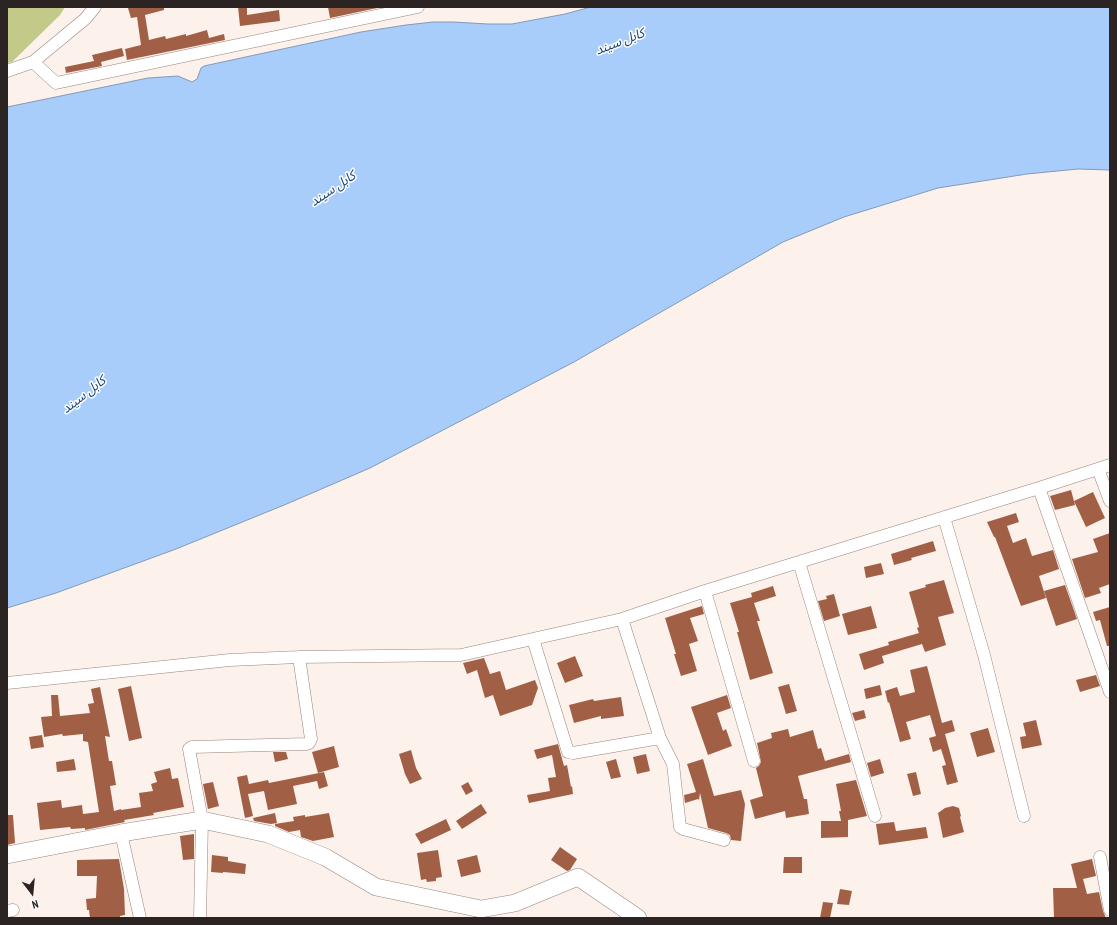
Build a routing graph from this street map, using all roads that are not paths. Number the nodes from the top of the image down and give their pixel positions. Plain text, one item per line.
1 (95, 7) edge
2 (418, 7) edge
3 (33, 62) junction
4 (7, 71) edge
5 (1110, 465) edge
6 (1098, 469) junction
7 (1038, 488) junction
8 (1110, 501) edge
9 (944, 517) junction
10 (798, 562) junction
11 (705, 591) junction
12 (622, 619) junction
13 (534, 639) junction
14 (299, 657) junction
15 (7, 683) edge
16 (1110, 692) edge
17 (660, 738) junction
18 (754, 761) dead end
19 (875, 816) dead end
20 (1024, 816) dead end
21 (202, 820) junction
22 (121, 833) junction
23 (724, 840) dead end
24 (7, 855) edge
25 (1100, 857) dead end
26 (1110, 910) edge
27 (140, 918) edge
28 (200, 918) edge
29 (638, 918) edge

1 - 3 street
2 - 3 street
3 - 4 street
5 - 6 street
6 - 7 street
6 - 8 street
7 - 9 street
7 - 16 street
9 - 10 street
9 - 20 street
10 - 11 street
10 - 19 street
11 - 12 street
11 - 18 street
12 - 13 street
12 - 17 street
13 - 14 street
13 - 17 street
14 - 15 street
14 - 21 street
17 - 23 street
21 - 22 street
21 - 28 street
21 - 29 street
22 - 24 street
22 - 27 street
25 - 26 street

